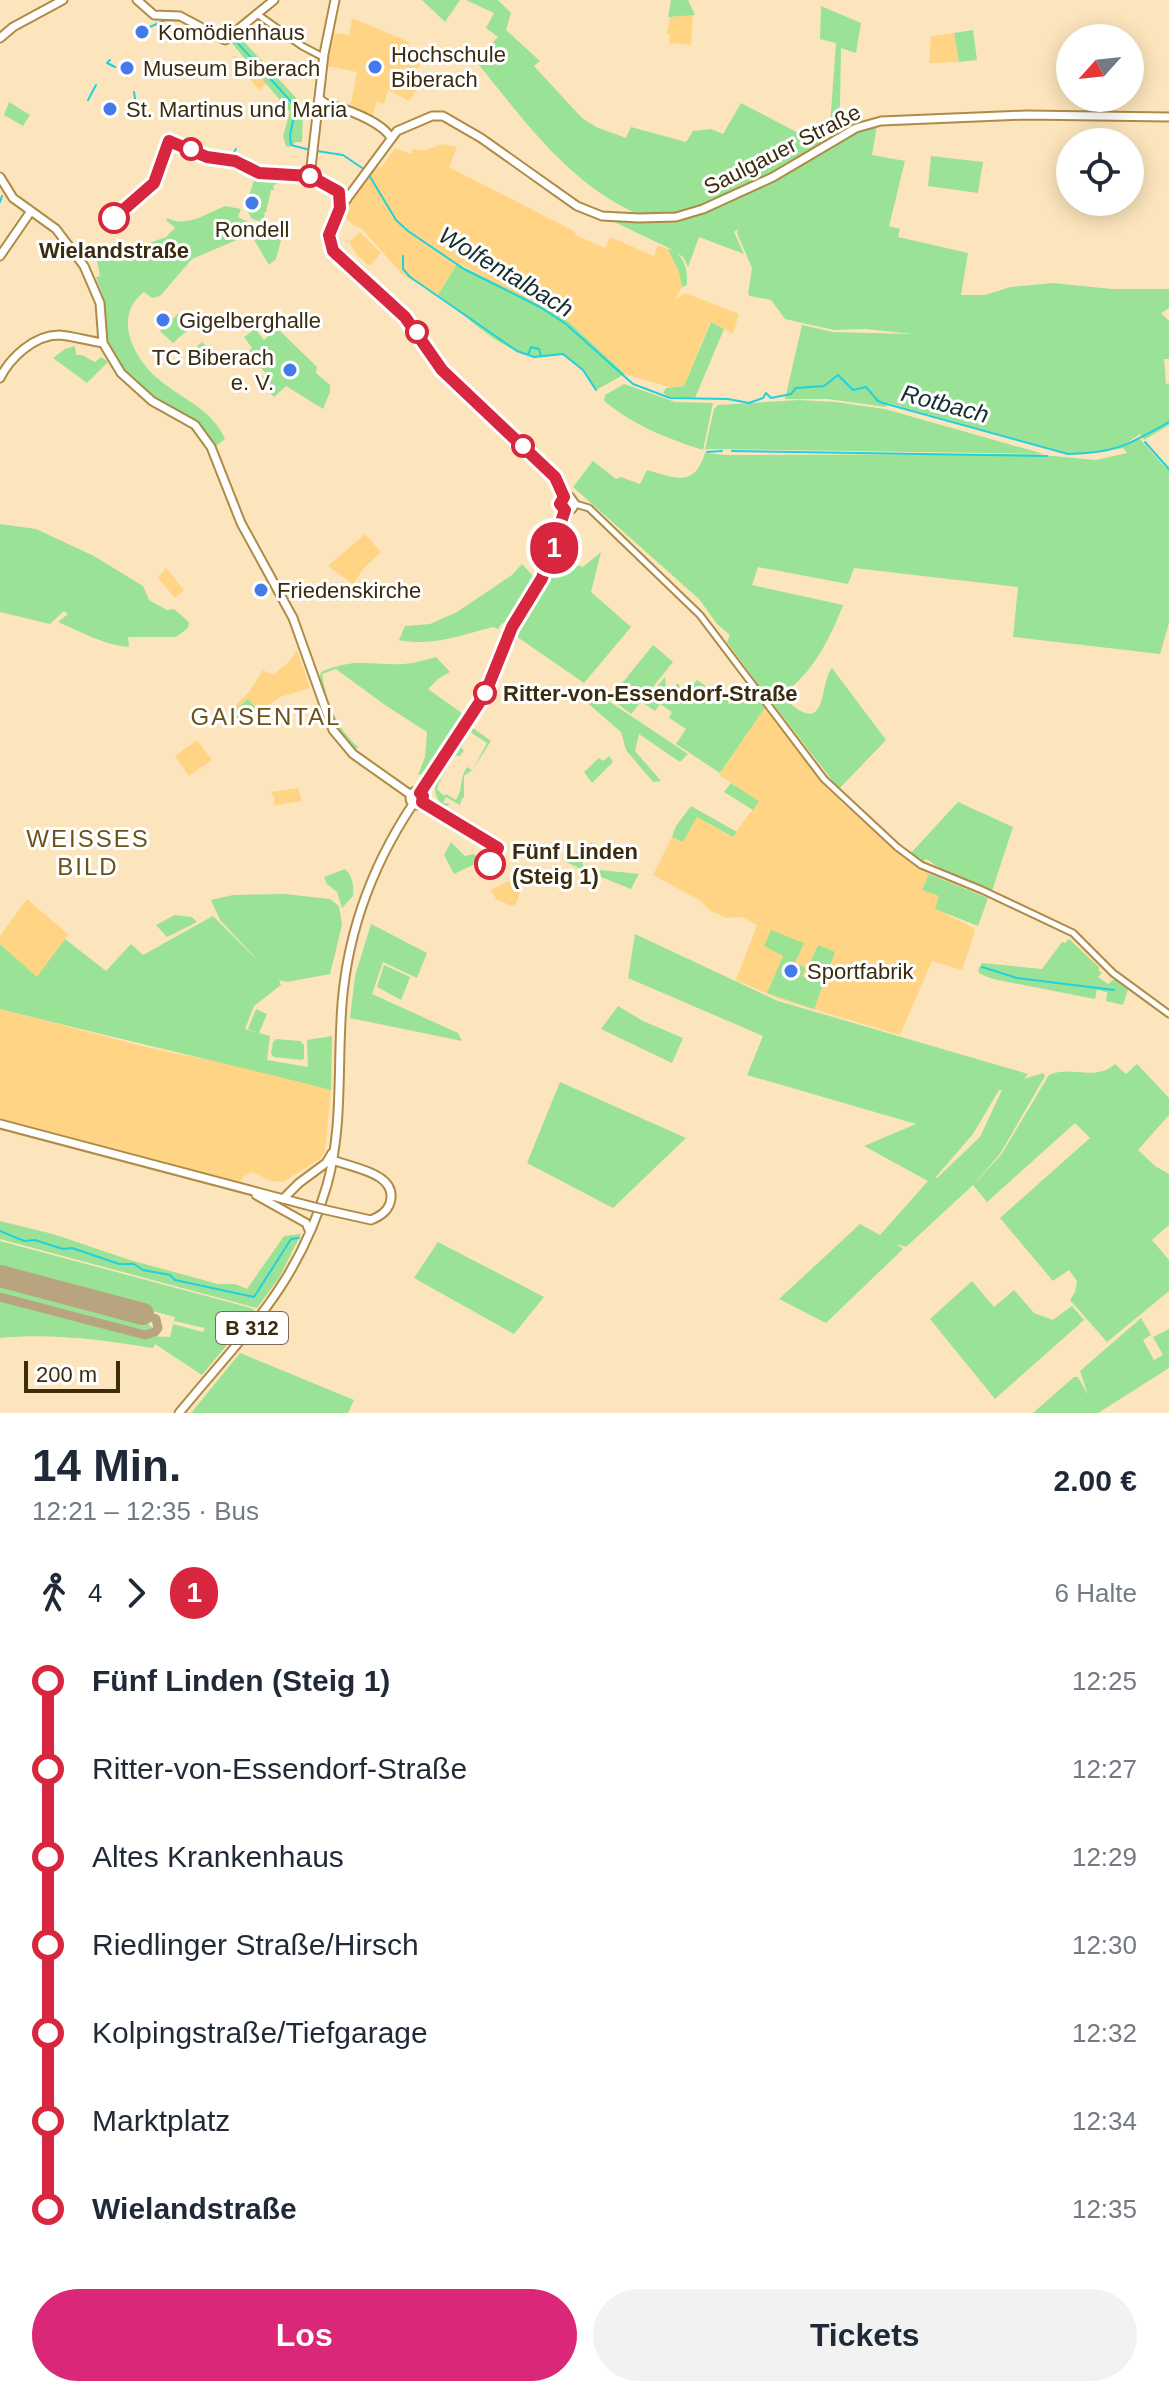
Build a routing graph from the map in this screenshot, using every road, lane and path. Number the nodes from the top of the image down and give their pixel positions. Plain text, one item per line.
1 (63, 0) edge
2 (137, 0) edge
3 (274, 0) edge
4 (335, 0) edge
5 (257, 14) junction
6 (0, 38) edge
7 (323, 57) junction
8 (321, 104) junction
9 (1169, 117) edge
10 (388, 134) junction
11 (0, 177) edge
12 (339, 192) junction
13 (347, 199) junction
14 (340, 208) junction
15 (31, 211) junction
16 (0, 256) edge
17 (102, 339) junction
18 (0, 378) edge
19 (564, 497) junction
20 (575, 504) junction
21 (565, 510) junction
22 (420, 793) junction
23 (411, 795) junction
24 (413, 804) junction
25 (1169, 1014) edge
26 (0, 1124) edge
27 (335, 1148) junction
28 (333, 1160) junction
29 (353, 1169) junction
30 (327, 1183) junction
31 (247, 1190) junction
32 (283, 1199) junction
33 (310, 1233) junction
34 (179, 1413) edge

1 - 6 main road
2 - 5 main road
3 - 5 main road
4 - 7 main road
5 - 7 street
7 - 8 main road
8 - 10 main road
8 - 12 main road
9 - 10 main road, Saulgauer Straße
10 - 13 main road, B 312
11 - 15 main road
12 - 13 main road
12 - 14 main road, B 312
13 - 14 main road, B 312
14 - 19 main road, B 312
15 - 16 main road
15 - 17 main road
17 - 18 main road
17 - 23 main road
19 - 20 main road, B 312
19 - 21 main road, B 312
20 - 21 main road
20 - 25 street
21 - 22 main road, B 312
22 - 23 main road
22 - 24 main road, B 312
23 - 24 main road
24 - 27 main road, B 312
26 - 31 main road
27 - 28 main road, B 312
27 - 32 main road
28 - 29 main road
28 - 30 main road, B 312
29 - 30 main road
29 - 32 main road, bridge
30 - 33 main road, B 312
31 - 32 main road
31 - 33 main road
33 - 34 main road, B 312

